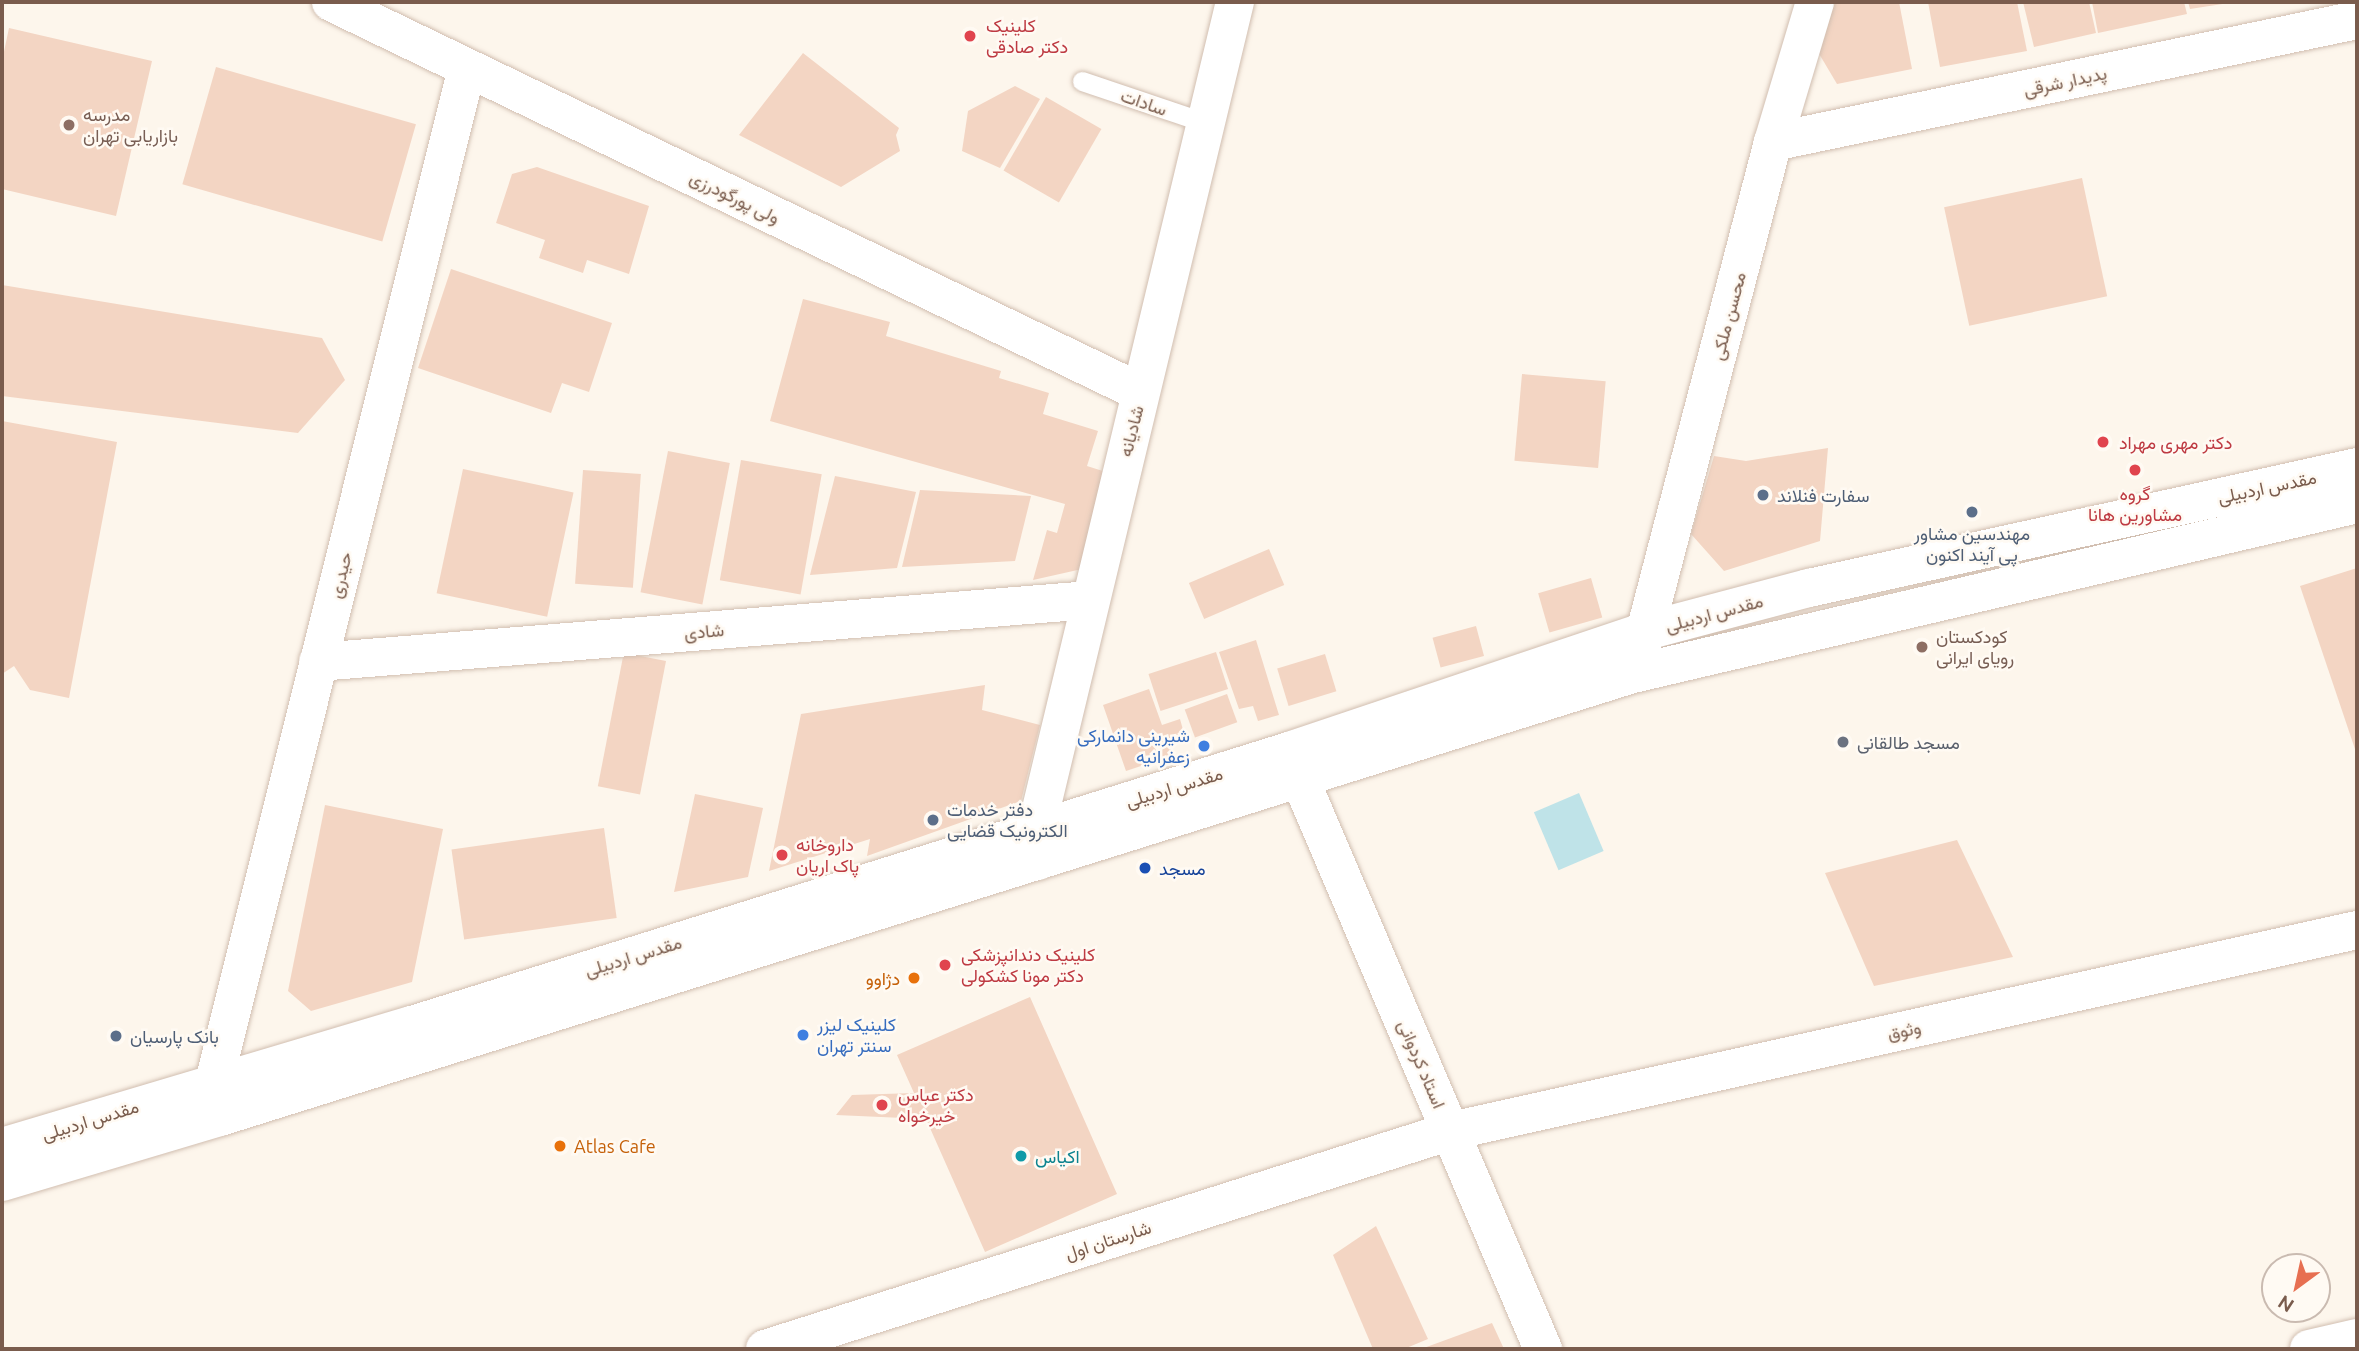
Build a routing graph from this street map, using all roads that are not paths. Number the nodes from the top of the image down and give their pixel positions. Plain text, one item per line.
1 (331, 2) edge
2 (1235, 2) edge
3 (1815, 2) edge
4 (2357, 20) edge
5 (467, 68) junction
6 (1082, 80) dead end
7 (1206, 123) junction
8 (1773, 142) junction
9 (1140, 392) junction
10 (2357, 467) edge
11 (2357, 504) edge
12 (1090, 600) junction
13 (1646, 631) junction
14 (318, 663) junction
15 (1633, 674) junction
16 (1296, 765) junction
17 (1037, 846) junction
18 (2357, 930) edge
19 (217, 1099) junction
20 (1451, 1130) junction
21 (2, 1147) edge
22 (2, 1182) edge
23 (2357, 1338) edge
24 (765, 1349) edge
25 (1543, 1349) edge
26 (2309, 1349) edge

1 - 5 street, ولی پورگودرزی
2 - 7 street, شادیانه
3 - 8 street, محسن ملکی
4 - 8 street, پدیدار شرقی
5 - 9 street, ولی پورگودرزی
5 - 14 street, حیدری
6 - 7 lane, سادات
7 - 9 street, شادیانه
8 - 13 street, محسن ملکی
9 - 12 street, شادیانه
10 - 13 street, مقدس اردبیلی
11 - 15 street, مقدس اردبیلی
12 - 14 street, شادی
12 - 17 street, شادیانه
13 - 15 street, محسن ملکی
13 - 16 street, مقدس اردبیلی
14 - 19 street, حیدری
15 - 16 street, مقدس اردبیلی
16 - 17 street, مقدس اردبیلی
16 - 20 street, استاد کردوانی
17 - 19 street, مقدس اردبیلی
18 - 20 street, وثوق
19 - 21 street, مقدس اردبیلی
19 - 22 street, مقدس اردبیلی
20 - 24 street, شارستان اول
20 - 25 street, استاد کردوانی
23 - 26 street

